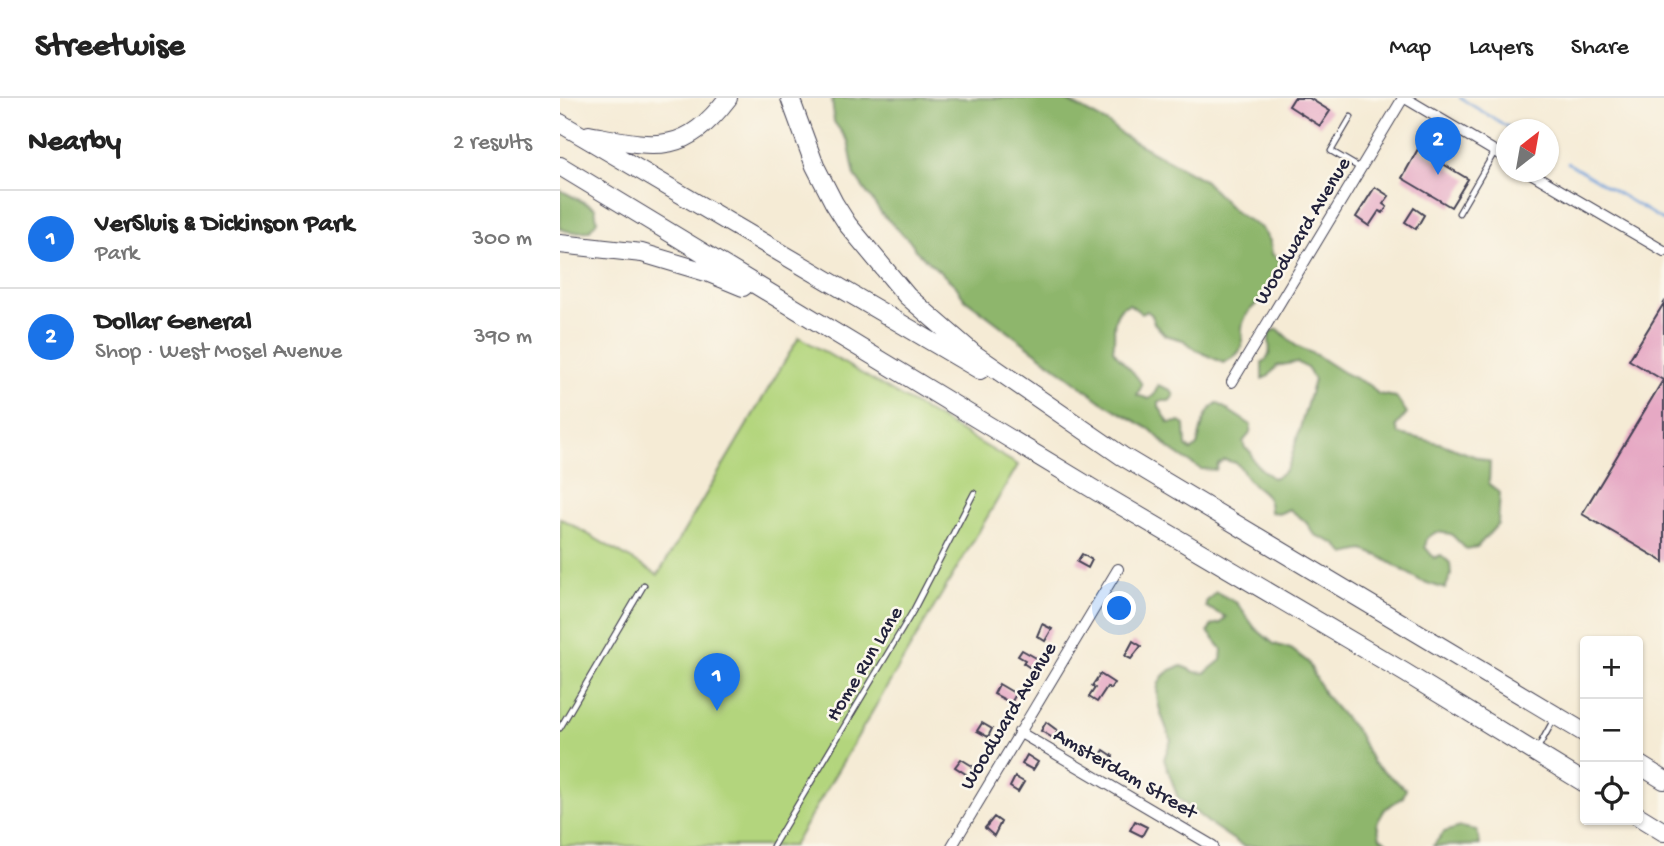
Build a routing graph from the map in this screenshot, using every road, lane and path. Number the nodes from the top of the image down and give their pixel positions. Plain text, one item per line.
1 (728, 98) edge
2 (790, 98) edge
3 (1404, 98) edge
4 (1351, 117) dead end
5 (560, 123) edge
6 (576, 133) junction
7 (1495, 151) joint
8 (560, 166) edge
9 (1360, 168) junction
10 (1546, 182) edge
11 (1459, 213) dead end
12 (560, 244) edge
13 (1664, 251) edge
14 (819, 324) junction
15 (1232, 382) dead end
16 (1086, 432) junction
17 (974, 493) dead end
18 (1118, 569) dead end
19 (645, 584) dead end
20 (1556, 715) junction
21 (560, 729) edge
22 (1580, 730) edge
23 (1019, 732) junction
24 (1535, 752) junction
25 (1643, 767) edge
26 (1580, 780) edge
27 (1664, 780) edge
28 (1643, 819) edge
29 (1664, 832) edge
30 (773, 846) edge
31 (952, 846) edge
32 (1213, 846) edge

1 - 6 highway
2 - 16 highway
3 - 7 street
3 - 9 street, Woodward Avenue
4 - 9 lane
5 - 6 highway
6 - 16 highway
7 - 11 lane
8 - 14 highway
9 - 15 street, Woodward Avenue
10 - 13 street
12 - 14 highway
14 - 24 highway
16 - 20 highway
17 - 30 lane, Home Run Lane
18 - 23 street, Woodward Avenue
19 - 21 lane
20 - 22 highway
20 - 24 lane
23 - 31 street, Woodward Avenue
23 - 32 street, Amsterdam Street
24 - 26 highway
25 - 27 highway
28 - 29 highway

